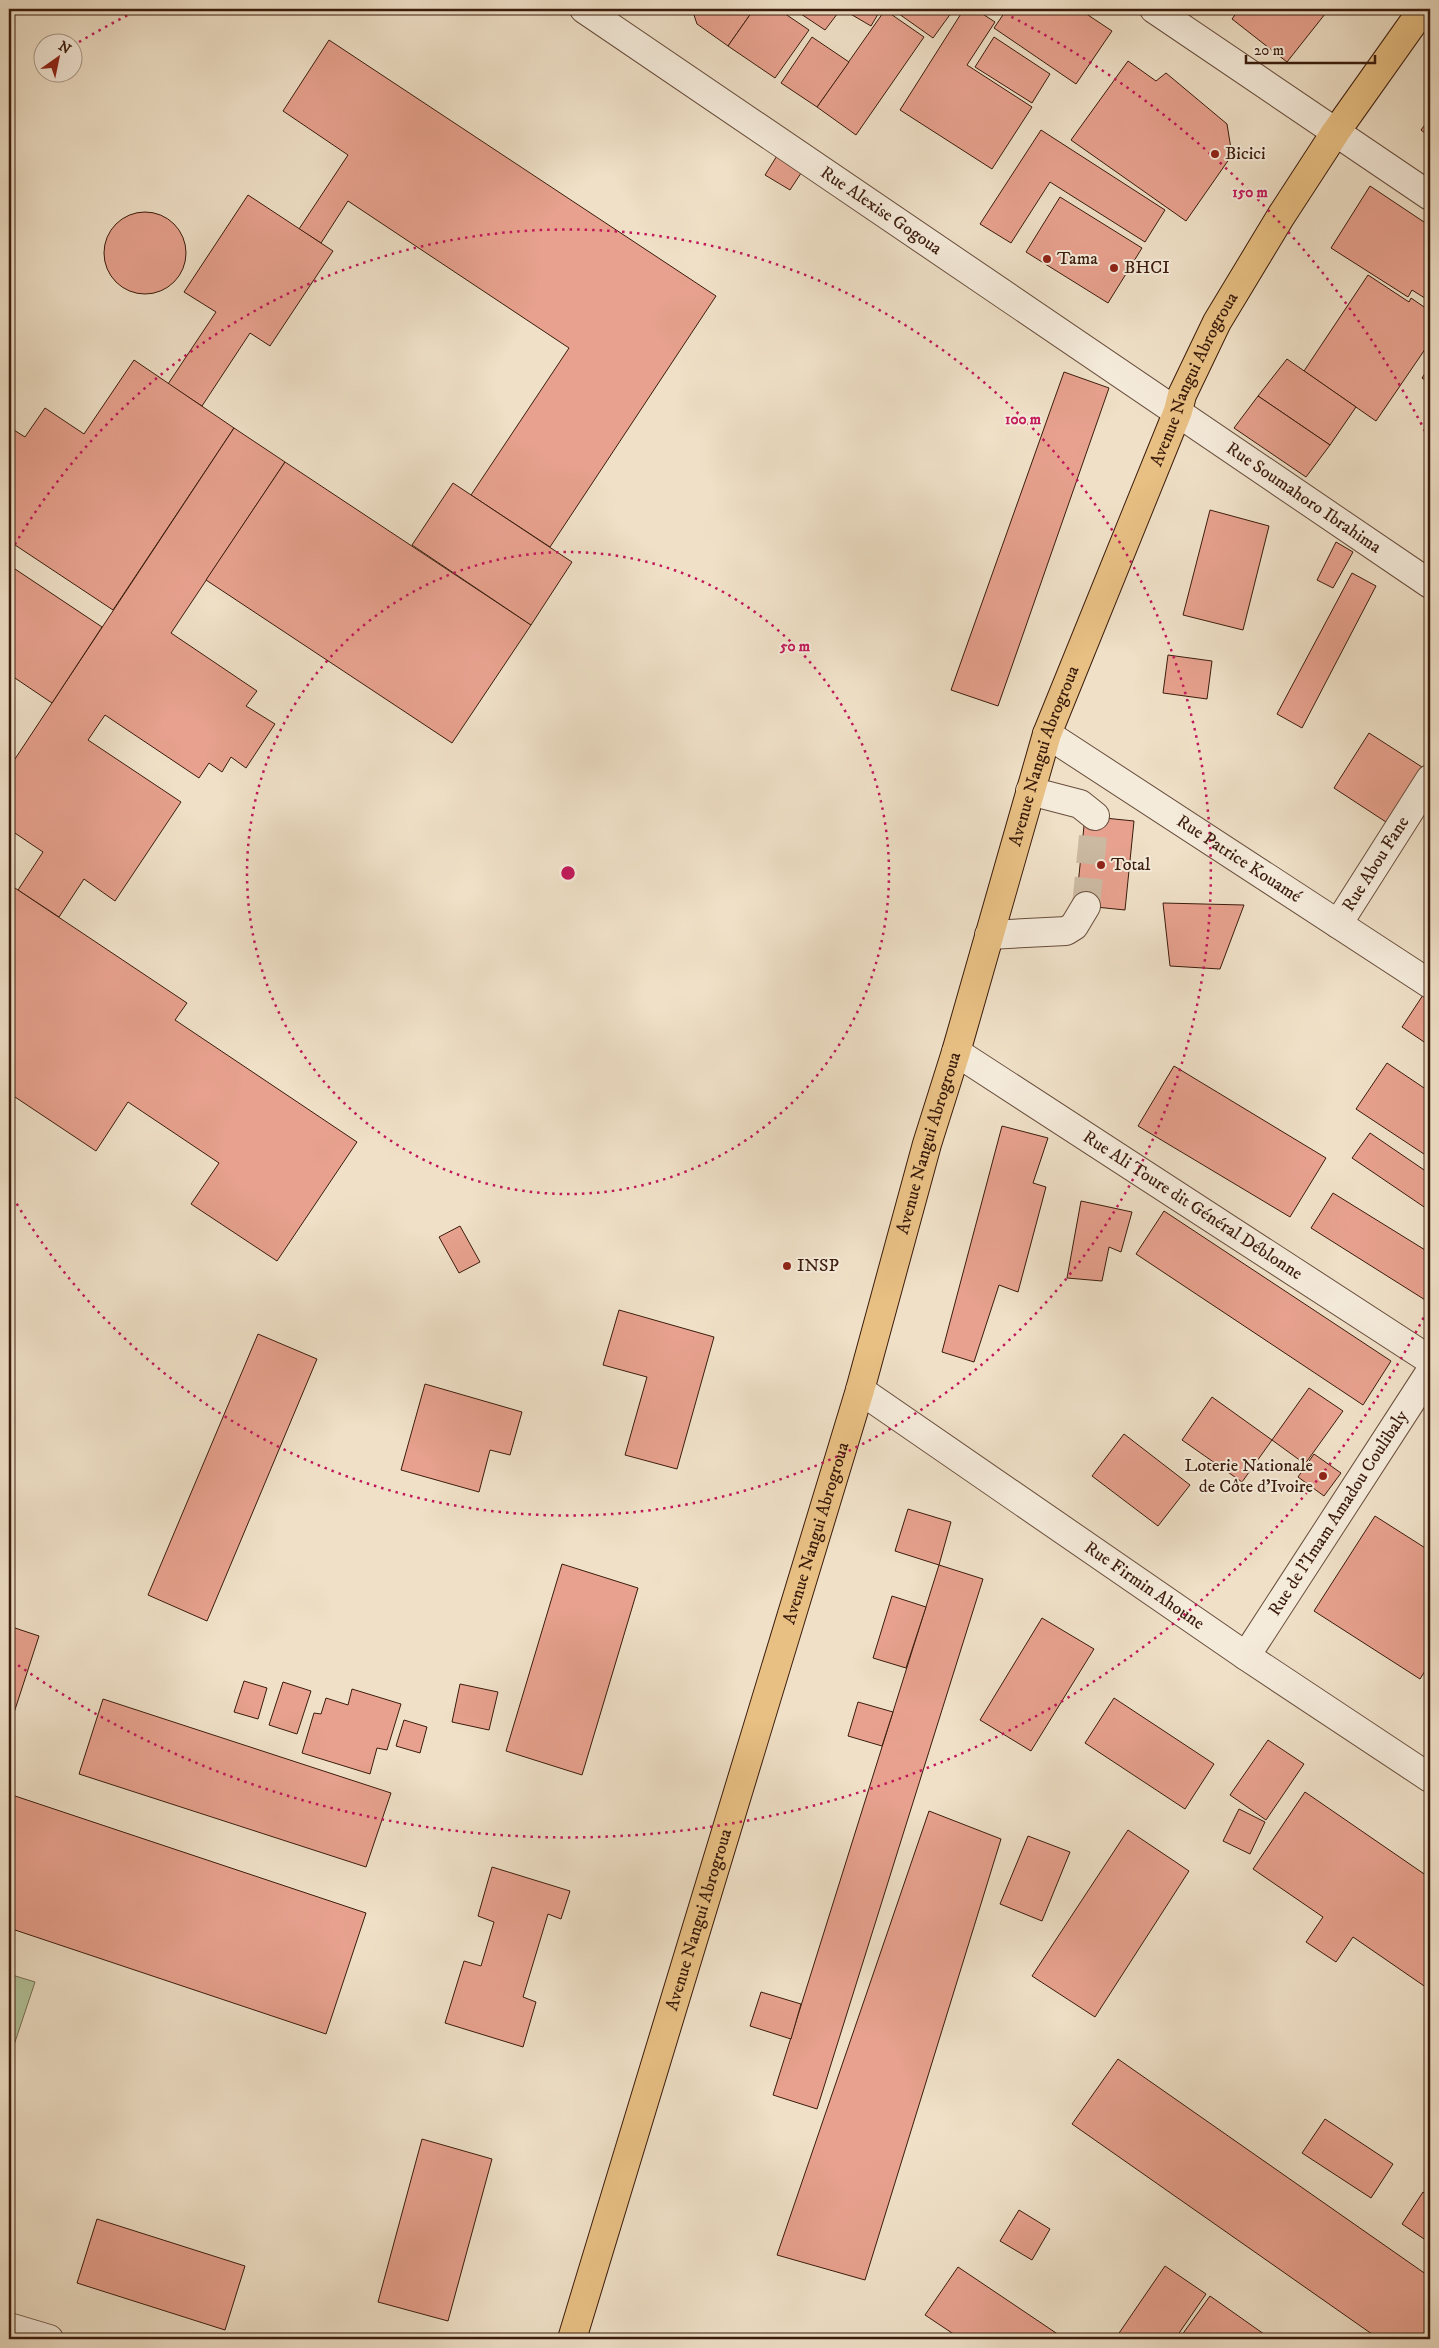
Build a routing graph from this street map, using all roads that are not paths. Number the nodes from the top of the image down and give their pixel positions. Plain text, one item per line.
1 (584, 9) edge
2 (1154, 9) edge
3 (1423, 9) edge
4 (615, 17) edge
5 (1335, 133) junction
6 (1430, 196) edge
7 (1178, 411) junction
8 (1430, 584) edge
9 (1047, 734) junction
10 (1430, 779) edge
11 (1030, 791) junction
12 (1095, 816) dead end
13 (1086, 906) tunnel mouth
14 (1338, 924) junction
15 (989, 935) junction
16 (1430, 984) edge
17 (956, 1052) junction
18 (1430, 1360) edge
19 (1430, 1372) edge
20 (860, 1390) junction
21 (1246, 1656) junction
22 (1430, 1778) edge
23 (9, 2327) edge
24 (49, 2339) edge
25 (572, 2339) edge

1 - 4 street, Rue Alexise Gogoua
2 - 5 street
3 - 5 main road, Avenue Nangui Abrogroua
4 - 7 street, Rue Alexise Gogoua
5 - 6 street
5 - 7 main road, Avenue Nangui Abrogroua
7 - 8 street, Rue Soumahoro Ibrahima
7 - 9 main road, Avenue Nangui Abrogroua
9 - 11 main road, Avenue Nangui Abrogroua
9 - 14 street, Rue Patrice Kouamé
10 - 14 street, Rue Abou Fane
11 - 12 street
11 - 15 main road, Avenue Nangui Abrogroua
13 - 15 street
14 - 16 street, Rue Patrice Kouamé
15 - 17 main road, Avenue Nangui Abrogroua
17 - 18 street, Rue Ali Toure dit Général Déblonne
17 - 20 main road, Avenue Nangui Abrogroua
19 - 21 street, Rue de l'Imam Amadou Coulibaly
20 - 21 street, Rue Firmin Ahoune
20 - 25 main road, Avenue Nangui Abrogroua
21 - 22 street, Rue Firmin Ahoune
23 - 24 street

